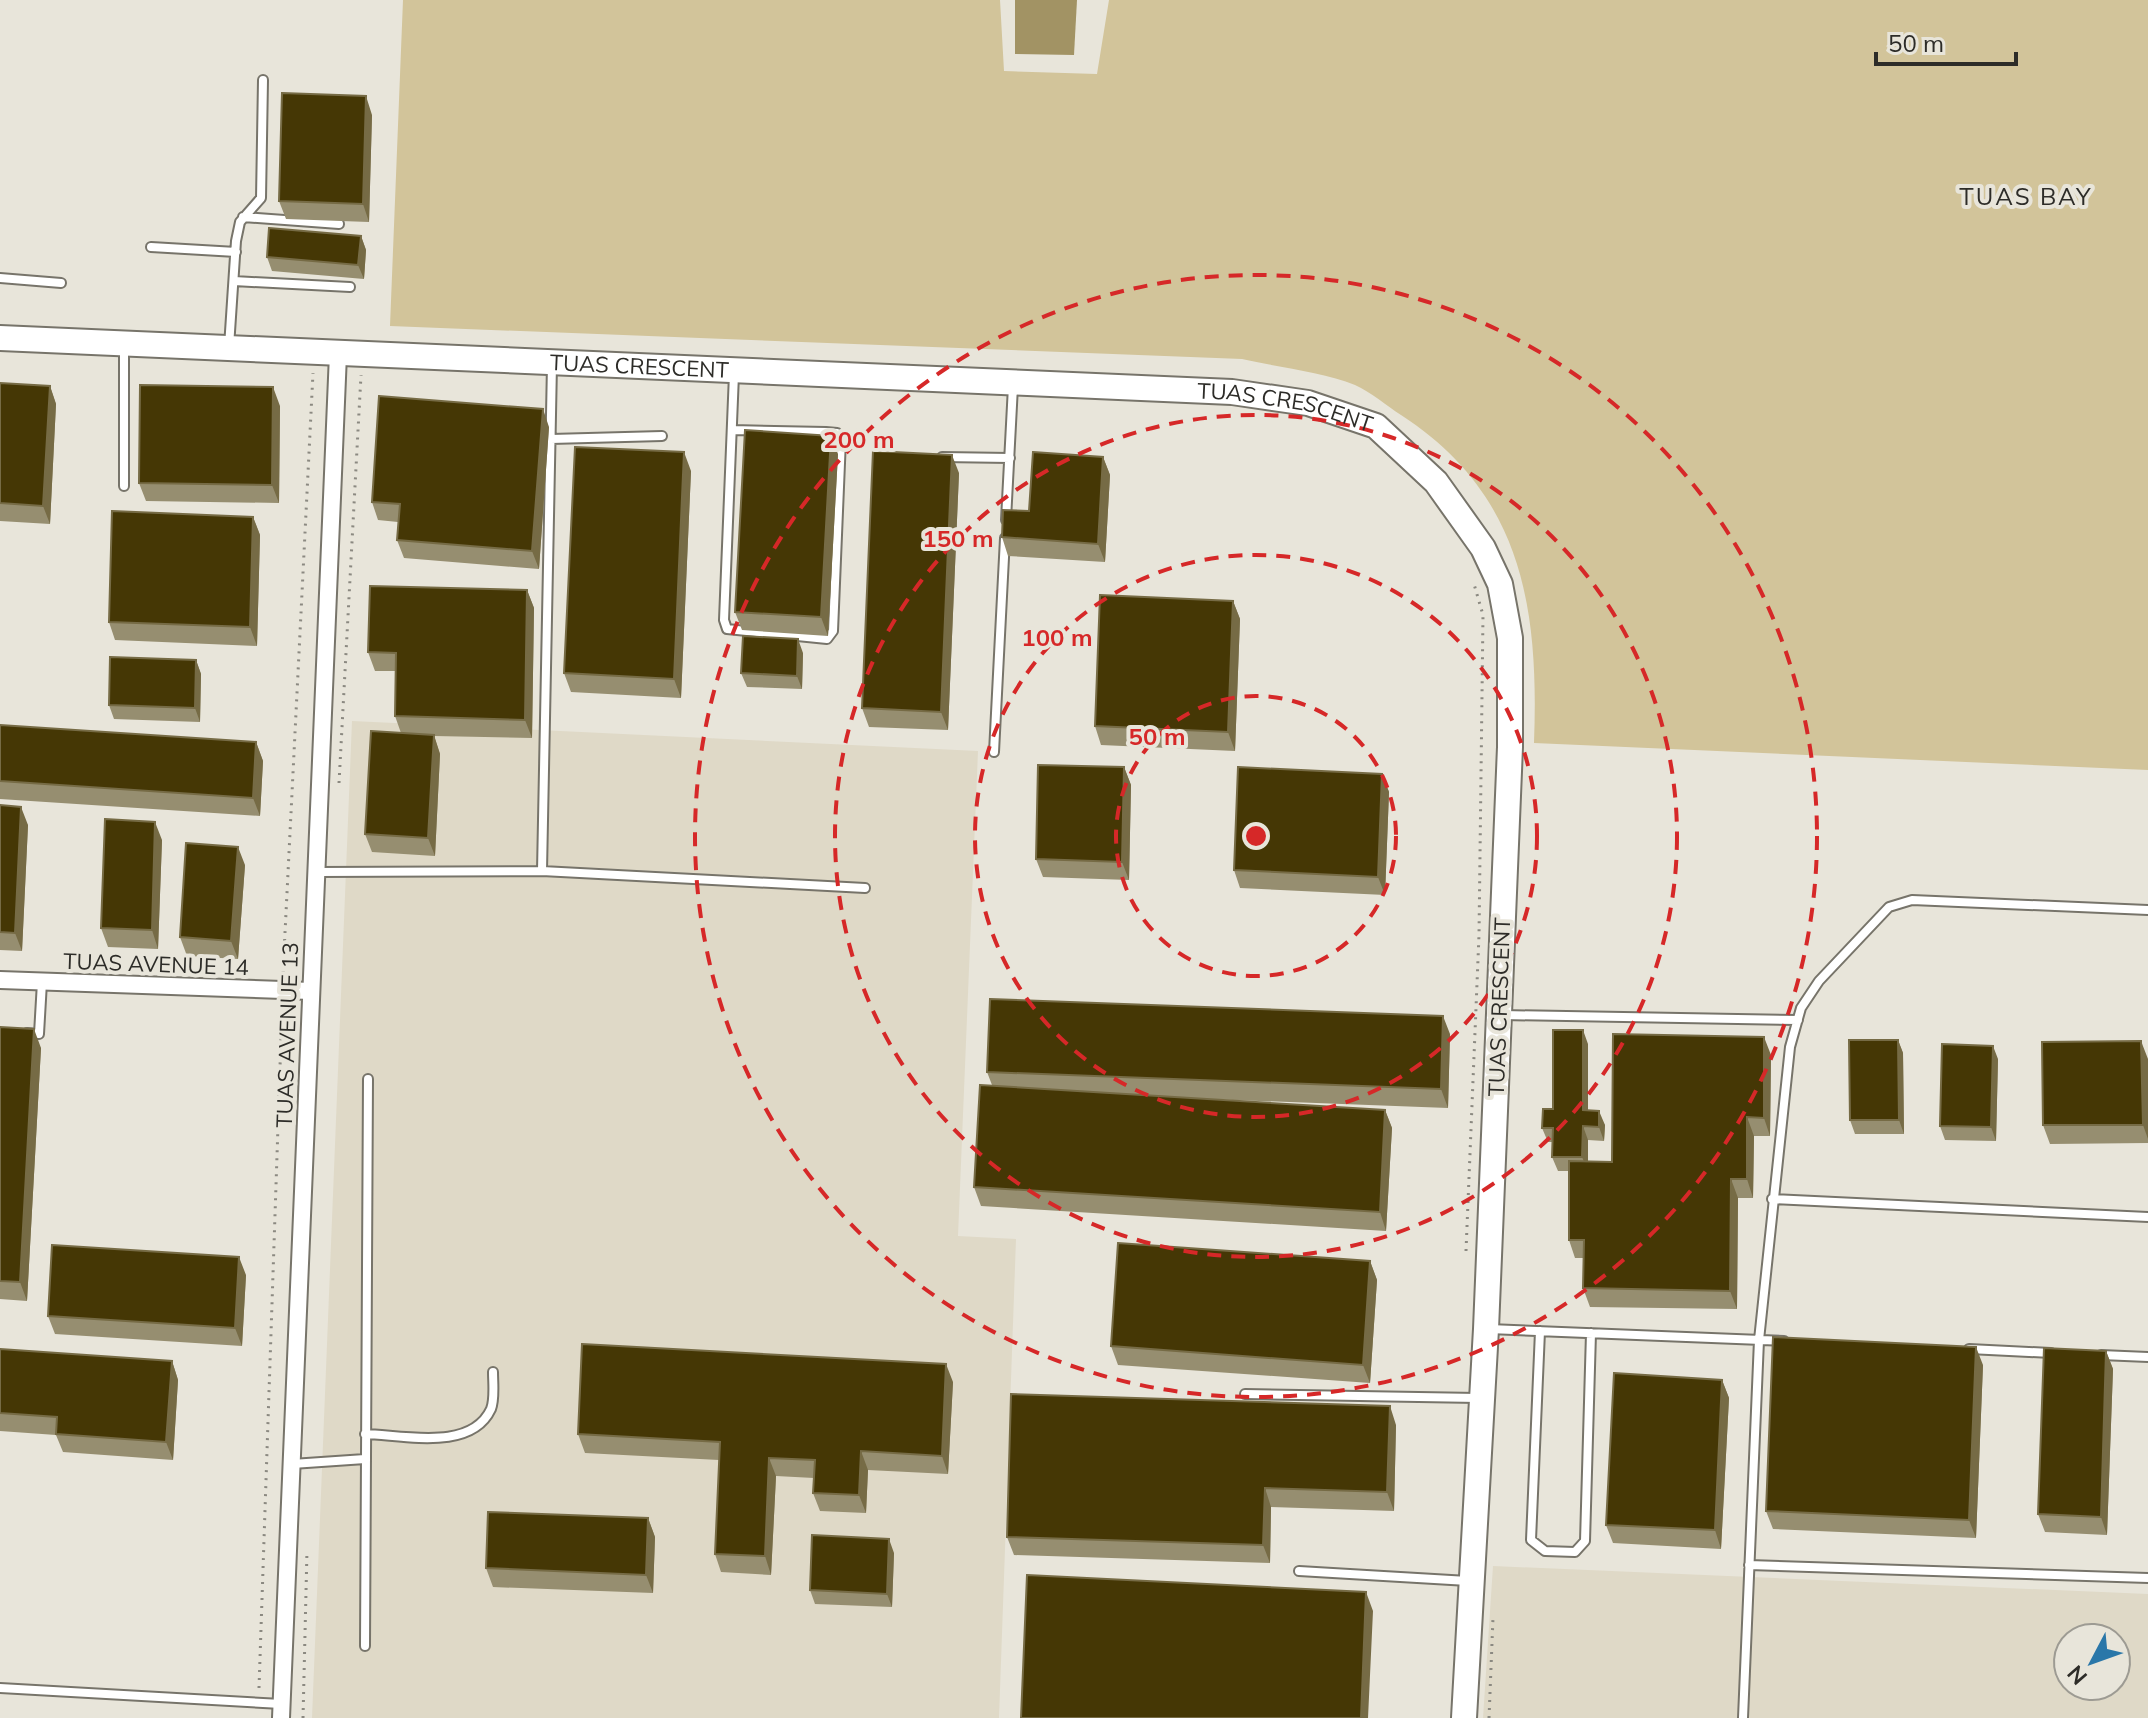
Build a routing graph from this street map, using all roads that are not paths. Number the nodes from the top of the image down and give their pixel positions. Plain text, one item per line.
1 (263, 80) dead end
2 (243, 217) junction
3 (339, 224) edge
4 (151, 247) dead end
5 (236, 252) junction
6 (0, 278) edge
7 (234, 281) junction
8 (61, 283) dead end
9 (350, 287) dead end
10 (0, 338) edge
11 (124, 343) junction
12 (229, 348) junction
13 (552, 363) junction
14 (338, 364) junction
15 (721, 367) junction
16 (1013, 383) junction
17 (732, 430) junction
18 (662, 436) dead end
19 (551, 439) junction
20 (932, 456) edge
21 (1010, 458) junction
22 (124, 486) dead end
23 (994, 752) dead end
24 (542, 871) junction
25 (316, 872) junction
26 (865, 888) dead end
27 (2148, 910) edge
28 (0, 980) edge
29 (42, 982) junction
30 (311, 991) junction
31 (1499, 1015) junction
32 (1798, 1020) junction
33 (13, 1032) edge
34 (368, 1079) dead end
35 (1772, 1199) junction
36 (2148, 1217) edge
37 (1486, 1329) junction
38 (1540, 1331) junction
39 (1591, 1333) junction
40 (1759, 1340) junction
41 (1790, 1341) edge
42 (1961, 1349) edge
43 (2055, 1353) edge
44 (2086, 1354) edge
45 (2148, 1357) edge
46 (493, 1372) dead end
47 (1245, 1394) dead end
48 (1483, 1398) junction
49 (365, 1434) junction
50 (365, 1459) junction
51 (292, 1464) junction
52 (1749, 1565) junction
53 (1299, 1571) dead end
54 (2148, 1578) edge
55 (1473, 1582) junction
56 (365, 1646) dead end
57 (0, 1688) edge
58 (281, 1711) edge
59 (1464, 1718) edge
60 (1743, 1718) edge

1 - 2 lane
2 - 3 lane
2 - 5 lane
4 - 5 lane
5 - 7 lane
6 - 8 lane
7 - 9 lane
7 - 12 lane
10 - 11 street, TUAS CRESCENT
11 - 12 street, TUAS CRESCENT
11 - 22 lane
12 - 14 street, TUAS CRESCENT
13 - 14 street, TUAS CRESCENT
13 - 15 street, TUAS CRESCENT
13 - 19 lane
14 - 25 street, TUAS AVENUE 13
15 - 16 street, TUAS CRESCENT
15 - 17 lane
16 - 21 lane
16 - 31 street, TUAS CRESCENT
17 - 17 lane
18 - 19 lane
19 - 24 lane
20 - 21 lane
21 - 23 lane
24 - 25 lane
24 - 26 lane
25 - 30 street, TUAS AVENUE 13
27 - 32 lane
28 - 29 street, TUAS AVENUE 14
29 - 30 street, TUAS AVENUE 14
29 - 33 lane
30 - 51 street, TUAS AVENUE 13
31 - 32 lane
31 - 37 street, TUAS CRESCENT
32 - 35 lane
34 - 49 lane
35 - 36 lane
35 - 40 lane
37 - 38 lane
37 - 48 street, TUAS CRESCENT
38 - 39 lane
38 - 39 lane
39 - 40 lane
40 - 41 lane
40 - 52 lane
42 - 43 lane
44 - 45 lane
46 - 49 lane
47 - 48 lane
48 - 55 street, TUAS CRESCENT
49 - 50 lane
50 - 51 lane
50 - 56 lane
51 - 58 street, TUAS AVENUE 13
52 - 54 lane
52 - 60 lane
53 - 55 lane
55 - 59 street, TUAS CRESCENT
57 - 58 lane

